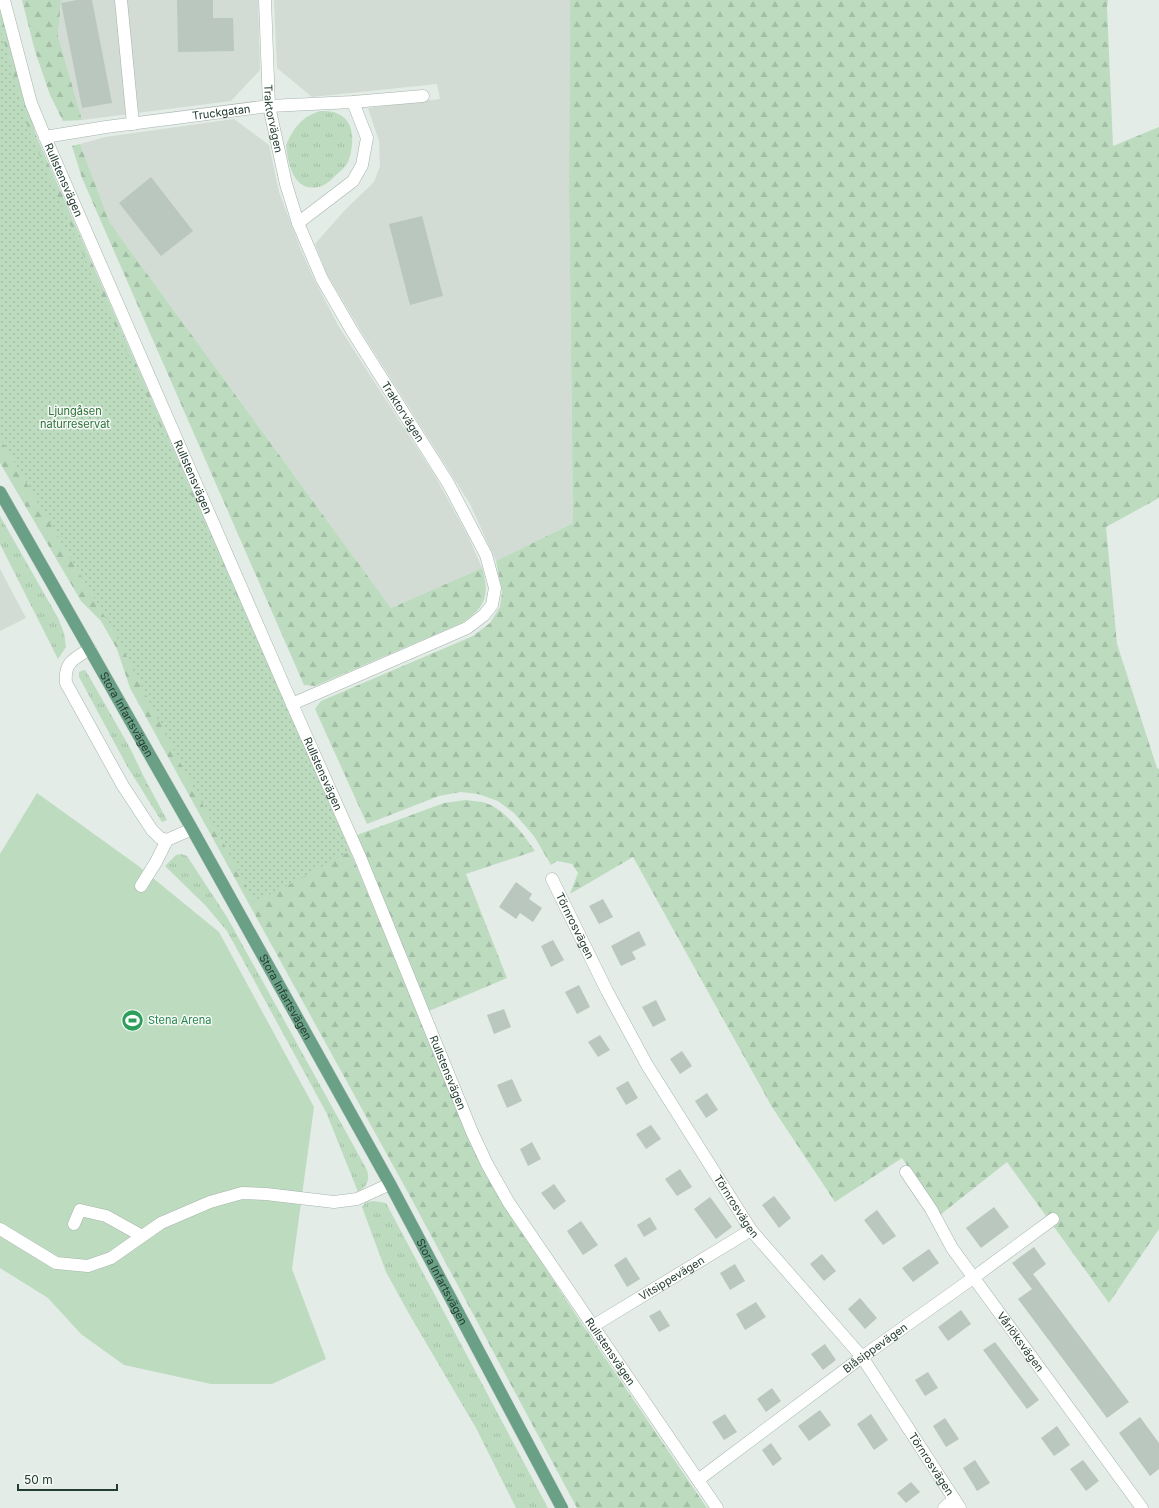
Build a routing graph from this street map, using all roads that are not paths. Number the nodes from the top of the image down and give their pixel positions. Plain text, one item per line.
1 (4, 0) edge
2 (121, 0) edge
3 (265, 0) edge
4 (424, 96) dead end
5 (353, 102) junction
6 (269, 106) junction
7 (133, 124) junction
8 (45, 137) junction
9 (298, 223) junction
10 (0, 492) edge
11 (90, 649) junction
12 (292, 704) junction
13 (192, 829) junction
14 (168, 840) junction
15 (552, 879) dead end
16 (141, 886) dead end
17 (906, 1172) dead end
18 (390, 1184) junction
19 (1053, 1219) dead end
20 (74, 1224) dead end
21 (0, 1230) edge
22 (751, 1230) junction
23 (142, 1236) junction
24 (973, 1278) junction
25 (593, 1326) junction
26 (862, 1356) junction
27 (698, 1480) junction
28 (957, 1504) edge
29 (562, 1508) edge
30 (718, 1508) edge
31 (944, 1508) edge
32 (1142, 1508) edge

1 - 8 street, Rullstensvägen
2 - 7 street
3 - 6 street, Traktorvägen
4 - 5 street, Truckgatan
5 - 6 street, Truckgatan
5 - 9 street
6 - 7 street, Truckgatan
6 - 9 street, Traktorvägen
7 - 8 street, Truckgatan
8 - 12 street, Rullstensvägen
9 - 12 street, Traktorvägen
10 - 11 main road, Stora Infartsvägen
11 - 13 main road, Stora Infartsvägen
11 - 14 street
12 - 25 street, Rullstensvägen
13 - 14 street
13 - 18 main road, Stora Infartsvägen
14 - 16 street
15 - 22 street, Törnrosvägen
17 - 24 street, Vårlöksvägen
18 - 23 street
18 - 29 main road, Stora Infartsvägen
19 - 24 street, Blåsippevägen
20 - 23 street
21 - 23 street
22 - 25 street, Vitsippevägen
22 - 26 street, Törnrosvägen
24 - 26 street, Blåsippevägen
24 - 32 street, Vårlöksvägen
25 - 27 street, Rullstensvägen
26 - 27 street, Blåsippevägen
26 - 28 street, Törnrosvägen
27 - 30 street, Rullstensvägen
28 - 31 street

